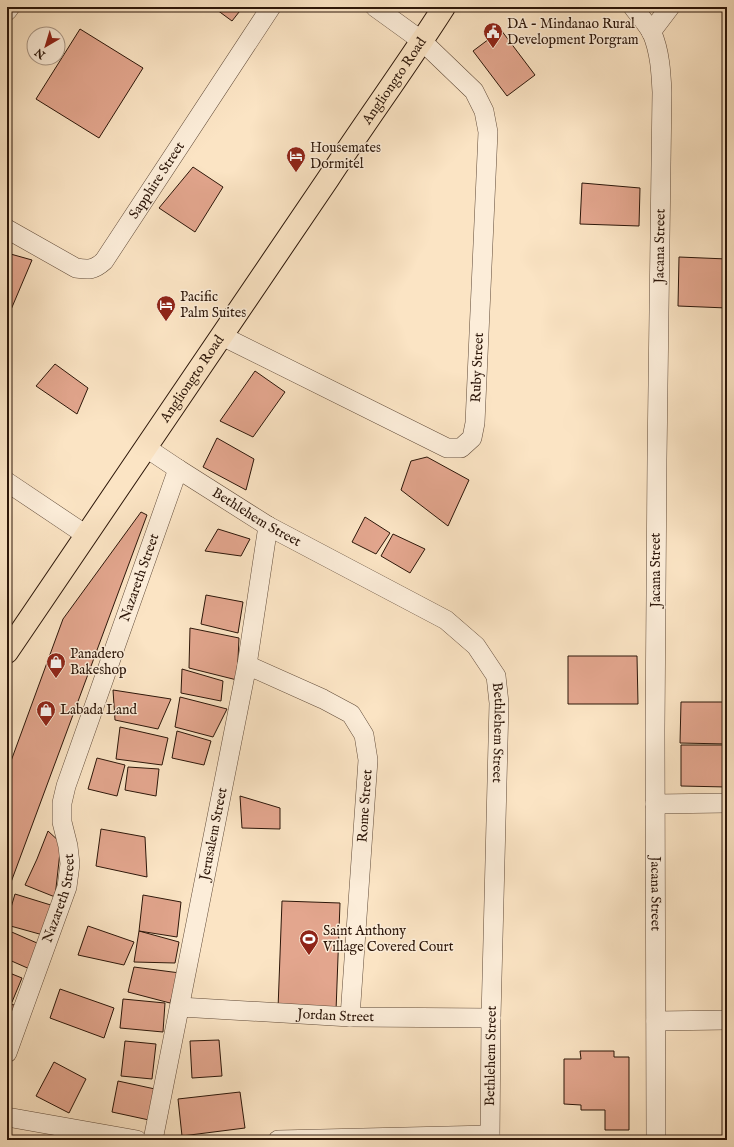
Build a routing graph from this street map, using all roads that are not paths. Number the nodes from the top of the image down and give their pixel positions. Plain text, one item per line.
1 (10, 7) edge
2 (271, 7) edge
3 (375, 7) edge
4 (444, 7) edge
5 (633, 7) edge
6 (670, 7) edge
7 (7, 11) edge
8 (651, 32) junction
9 (422, 41) junction
10 (7, 229) edge
11 (222, 336) junction
12 (145, 447) junction
13 (178, 469) junction
14 (7, 482) edge
15 (268, 526) junction
16 (86, 535) junction
17 (7, 652) edge
18 (247, 665) junction
19 (727, 803) edge
20 (655, 804) junction
21 (180, 1006) junction
22 (350, 1017) junction
23 (491, 1018) junction
24 (727, 1020) edge
25 (656, 1021) junction
26 (7, 1053) edge
27 (7, 1116) edge
28 (490, 1138) edge
29 (137, 1140) edge
30 (153, 1140) edge
31 (278, 1140) edge
32 (656, 1140) edge

1 - 7 street
2 - 10 street, Sapphire Street
3 - 9 street, Ruby Street
4 - 9 main road, Angliongto Road
5 - 8 street, Jacana Street
6 - 8 street
8 - 20 street, Jacana Street
9 - 11 main road, Angliongto Road
9 - 11 street, Ruby Street
11 - 12 main road, Angliongto Road
12 - 13 street, Bethlehem Street
12 - 16 main road, Angliongto Road
13 - 15 street, Bethlehem Street
13 - 26 street, Nazareth Street
14 - 16 street
15 - 18 street, Jerusalem Street
15 - 23 street, Bethlehem Street
16 - 17 main road, Angliongto Road
18 - 21 street, Jerusalem Street
18 - 22 street, Rome Street
19 - 20 street
20 - 25 street, Jacana Street
21 - 22 street, Jordan Street
21 - 30 street, Jerusalem Street
22 - 23 street, Jordan Street
23 - 28 street, Bethlehem Street
24 - 25 street
25 - 32 street, Jacana Street
27 - 29 street
28 - 31 street

